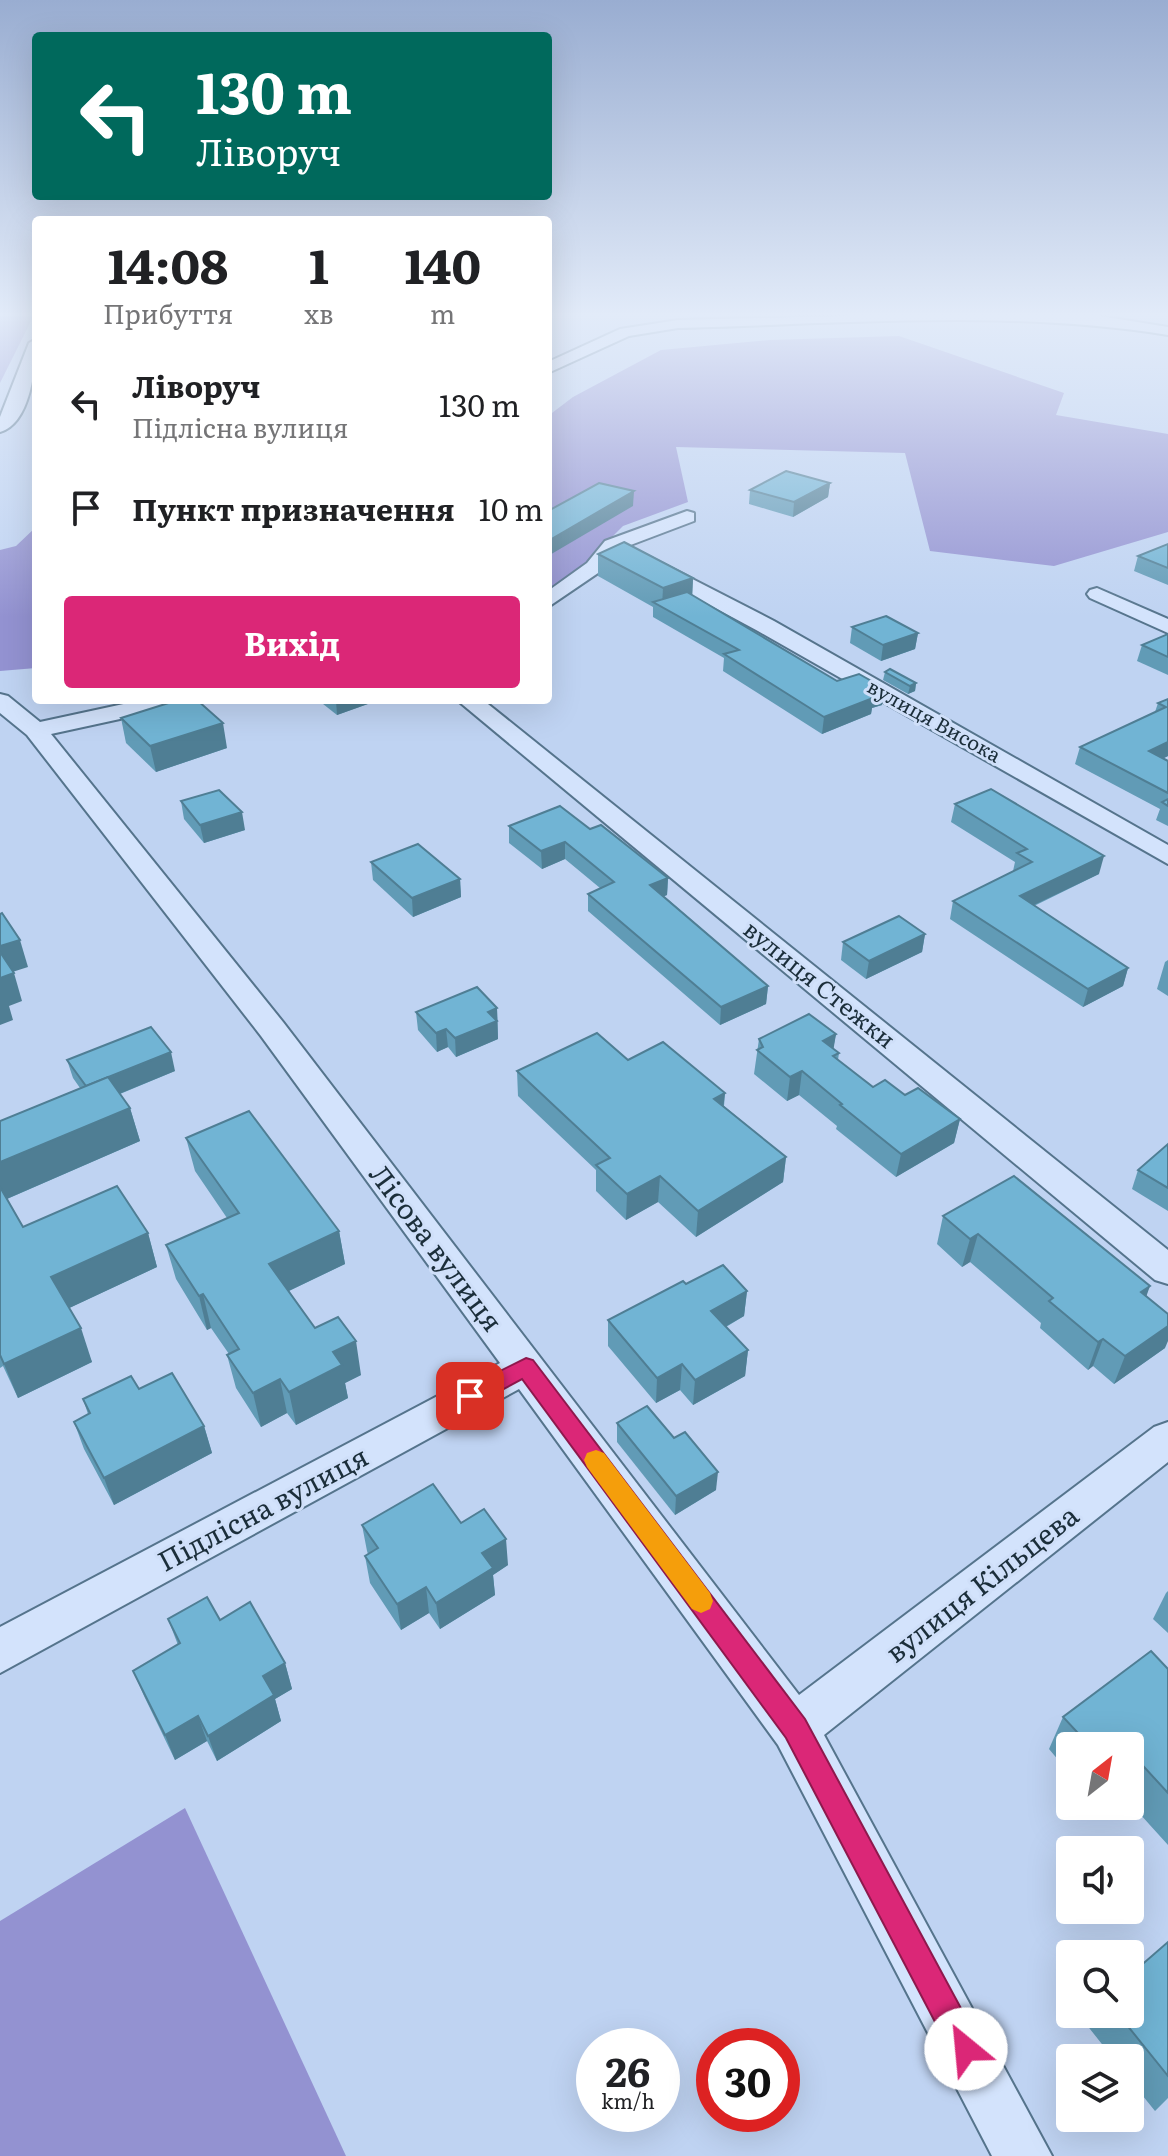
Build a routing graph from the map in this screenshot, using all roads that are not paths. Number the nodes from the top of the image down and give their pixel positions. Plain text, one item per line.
1 (687, 517) dead end
2 (612, 545) junction
3 (1097, 594) dead end
4 (552, 598) edge
5 (1168, 627) edge
6 (0, 701) edge
7 (156, 704) edge
8 (474, 704) edge
9 (35, 730) junction
10 (1168, 856) edge
11 (1168, 1270) edge
12 (526, 1367) junction
13 (1168, 1439) edge
14 (0, 1651) edge
15 (795, 1728) junction
16 (1023, 2156) edge

1 - 2 street
2 - 4 street
2 - 10 street, вулиця Висока
3 - 5 street
6 - 9 street, Лісова вулиця
7 - 9 street
8 - 11 street, вулиця Стежки
9 - 12 street, Лісова вулиця
12 - 14 street, Підлісна вулиця
12 - 15 street, Лісова вулиця
13 - 15 street, вулиця Кільцева
15 - 16 street, Лісова вулиця

